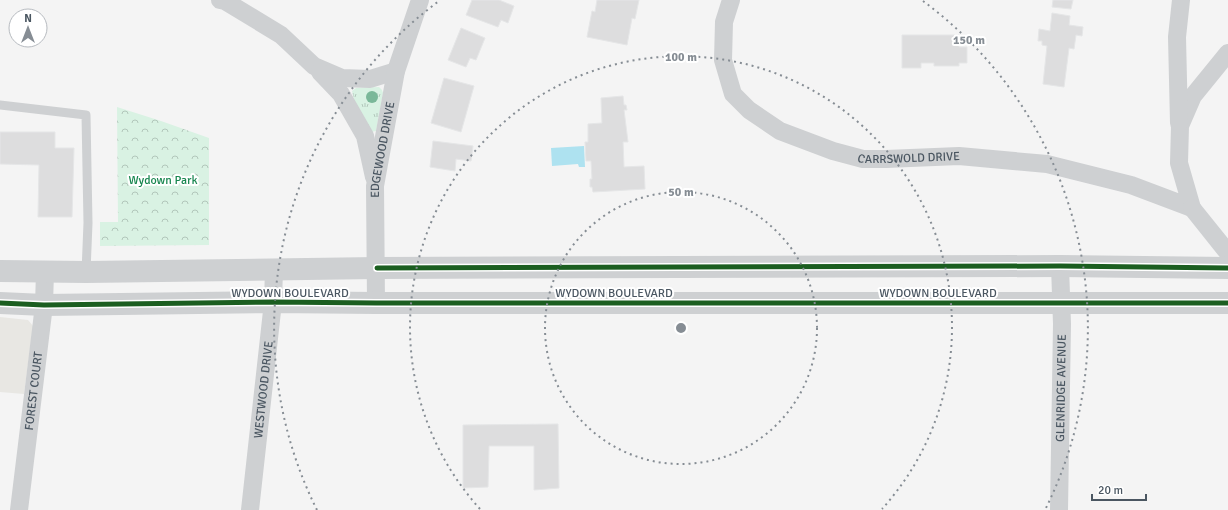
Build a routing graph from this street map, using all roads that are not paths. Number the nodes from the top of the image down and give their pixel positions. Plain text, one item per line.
1 (223, 0) edge
2 (420, 0) edge
3 (731, 0) edge
4 (1181, 0) edge
5 (1228, 53) edge
6 (314, 66) junction
7 (396, 71) junction
8 (0, 105) edge
9 (1180, 126) junction
10 (375, 186) junction
11 (1192, 208) junction
12 (1228, 253) edge
13 (1060, 266) junction
14 (376, 268) junction
15 (1228, 268) edge
16 (274, 269) junction
17 (0, 271) edge
18 (45, 272) junction
19 (86, 272) junction
20 (273, 302) junction
21 (0, 303) edge
22 (376, 303) junction
23 (1062, 303) junction
24 (1228, 303) edge
25 (44, 305) junction
26 (19, 510) edge
27 (250, 510) edge
28 (1059, 510) edge

1 - 6 street
2 - 7 street, EDGEWOOD DRIVE
3 - 11 street, CARRSWOLD DRIVE
4 - 9 street
5 - 9 street
6 - 7 street
6 - 10 street
7 - 10 street, EDGEWOOD DRIVE
8 - 19 lane
9 - 11 street
10 - 14 street, EDGEWOOD DRIVE
11 - 12 street
13 - 14 street, WYDOWN BOULEVARD
13 - 15 street, WYDOWN BOULEVARD
13 - 23 street, GLENRIDGE AVENUE
14 - 16 street, WYDOWN BOULEVARD
14 - 22 street, EDGEWOOD DRIVE
16 - 19 street, WYDOWN BOULEVARD
16 - 20 street, WESTWOOD DRIVE
17 - 18 street, WYDOWN BOULEVARD
18 - 19 street, WYDOWN BOULEVARD
18 - 25 street, FOREST COURT
20 - 22 street, WYDOWN BOULEVARD
20 - 25 street, WYDOWN BOULEVARD
20 - 27 street, WESTWOOD DRIVE
21 - 25 street, WYDOWN BOULEVARD
22 - 23 street, WYDOWN BOULEVARD
23 - 24 street, WYDOWN BOULEVARD
23 - 28 street, GLENRIDGE AVENUE
25 - 26 street, FOREST COURT

